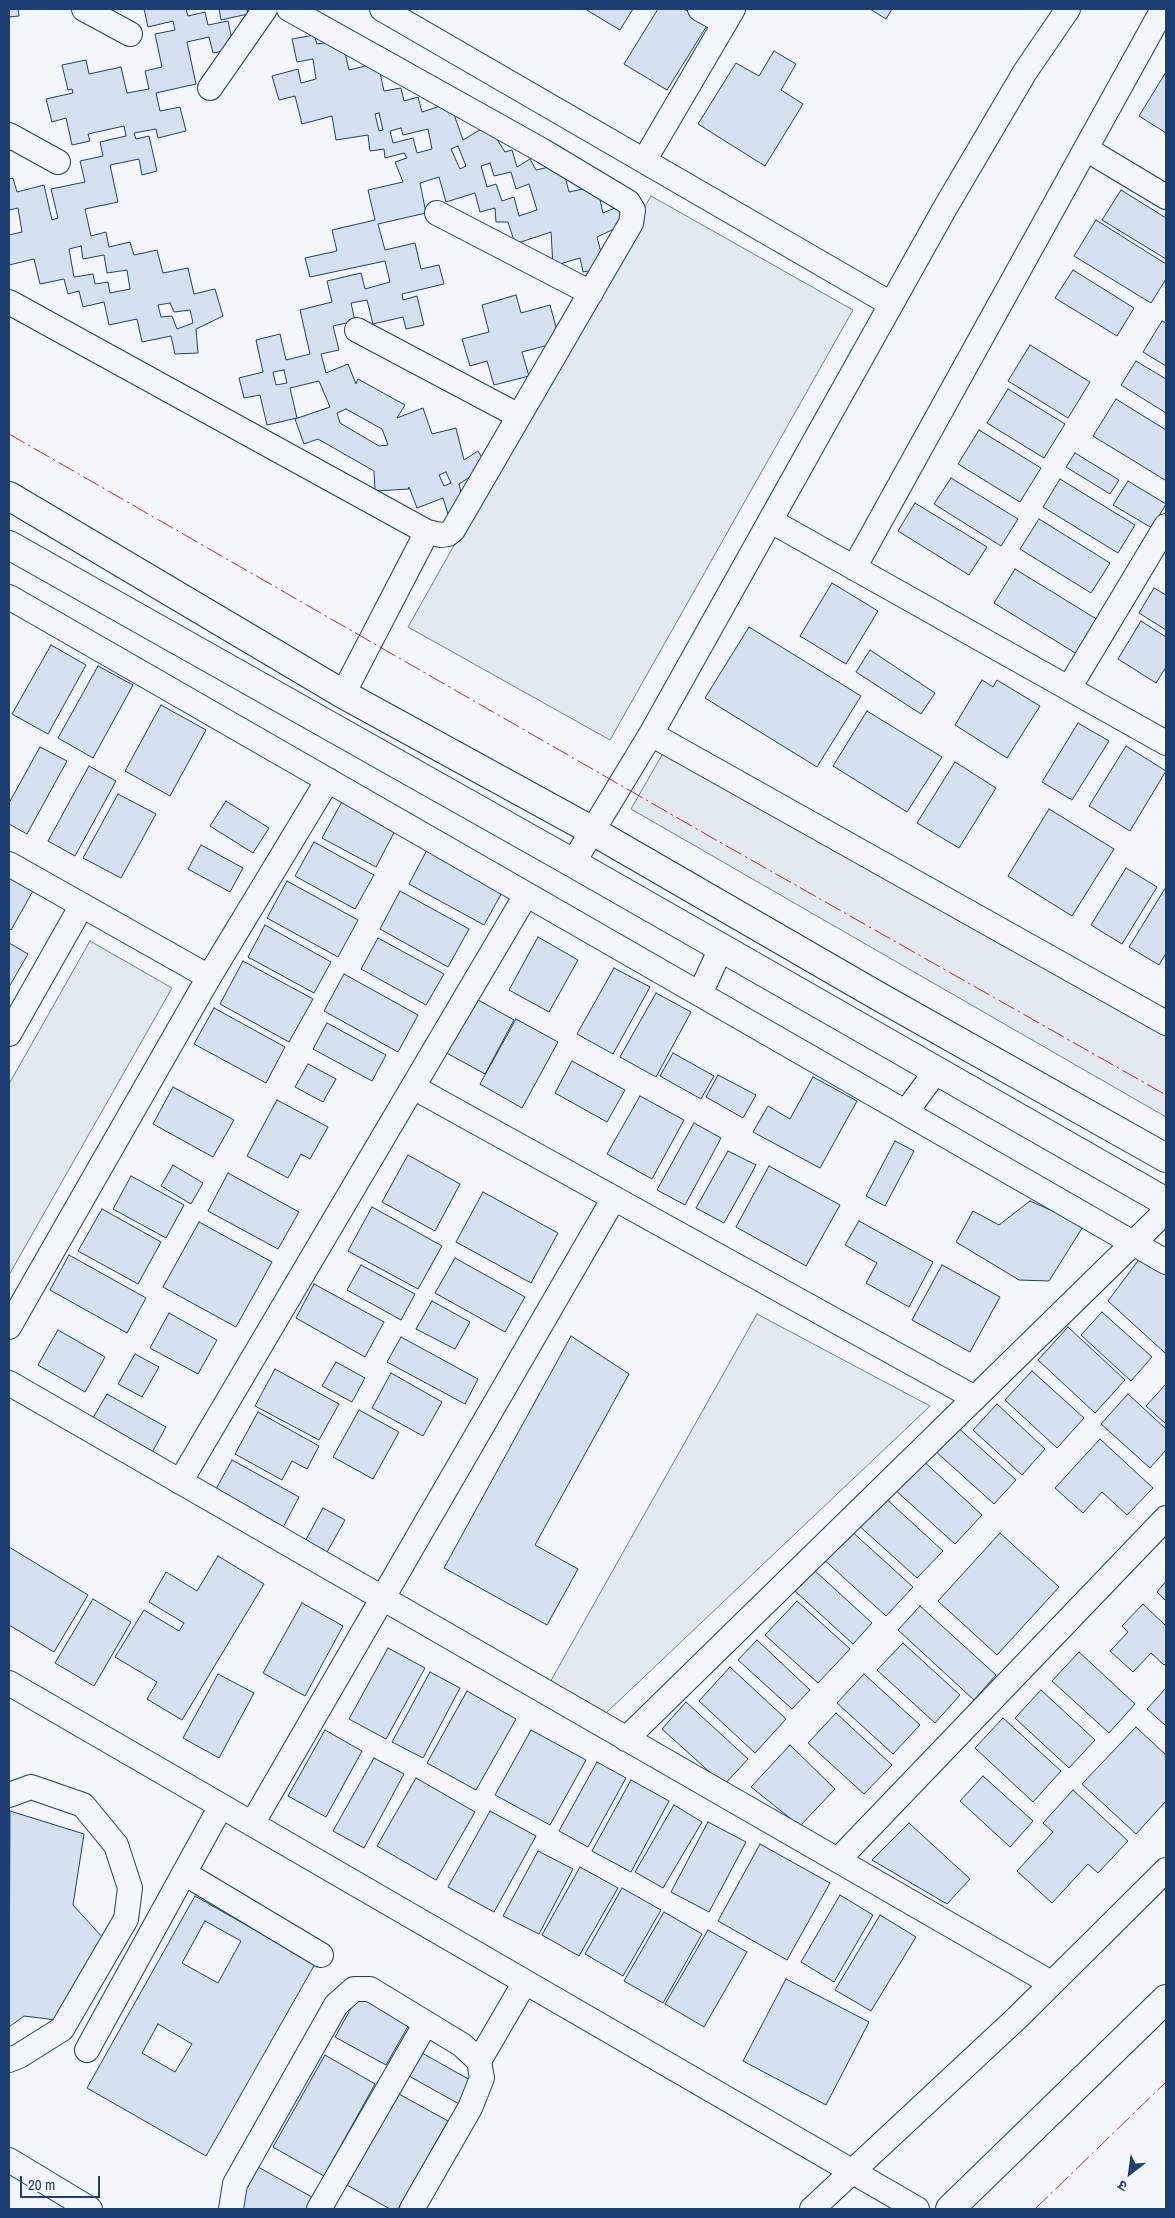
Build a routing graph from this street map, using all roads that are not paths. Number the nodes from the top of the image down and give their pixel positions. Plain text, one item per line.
1 (84, 9) edge
2 (265, 9) edge
3 (289, 9) edge
4 (382, 9) edge
5 (700, 9) edge
6 (1068, 9) edge
7 (1163, 9) edge
8 (729, 16) edge
9 (130, 34) dead end
10 (210, 88) dead end
11 (9, 135) edge
12 (1086, 149) junction
13 (644, 161) junction
14 (58, 162) dead end
15 (1166, 197) edge
16 (437, 213) dead end
17 (591, 293) junction
18 (9, 302) edge
19 (891, 304) junction
20 (357, 330) dead end
21 (519, 416) junction
22 (11, 502) edge
23 (771, 521) junction
24 (1166, 526) edge
25 (427, 532) junction
26 (9, 546) edge
27 (854, 568) junction
28 (9, 597) edge
29 (1069, 688) junction
30 (343, 694) junction
31 (651, 734) junction
32 (1166, 744) edge
33 (328, 780) junction
34 (591, 830) junction
35 (573, 863) junction
36 (9, 864) edge
37 (526, 894) junction
38 (82, 905) junction
39 (721, 948) junction
40 (209, 977) junction
41 (700, 994) junction
42 (1166, 1023) edge
43 (9, 1034) edge
44 (936, 1071) junction
45 (413, 1087) junction
46 (906, 1112) junction
47 (1166, 1158) edge
48 (614, 1198) junction
49 (1166, 1202) edge
50 (1166, 1211) edge
51 (1133, 1242) junction
52 (1166, 1262) edge
53 (9, 1327) edge
54 (9, 1383) edge
55 (975, 1398) junction
56 (180, 1482) junction
57 (1166, 1518) edge
58 (382, 1598) junction
59 (9, 1685) edge
60 (626, 1739) junction
61 (9, 1795) edge
62 (221, 1806) junction
63 (252, 1824) junction
64 (838, 1860) junction
65 (1166, 1870) edge
66 (184, 1873) junction
67 (321, 1955) dead end
68 (525, 1982) junction
69 (1051, 1983) junction
70 (1166, 1999) edge
71 (426, 2023) junction
72 (88, 2050) dead end
73 (9, 2060) edge
74 (479, 2061) junction
75 (9, 2160) edge
76 (853, 2172) junction
77 (57, 2201) edge
78 (90, 2209) edge
79 (231, 2209) edge
80 (319, 2209) edge
81 (412, 2209) edge
82 (812, 2209) edge
83 (917, 2209) edge
84 (950, 2209) edge

1 - 9 street
2 - 10 street
3 - 17 street
4 - 13 street
5 - 8 street
6 - 19 street
7 - 12 street
8 - 13 street
11 - 14 street
12 - 15 street
12 - 27 street
13 - 19 street
16 - 17 street
17 - 21 street
18 - 25 street
19 - 23 street
20 - 21 street
21 - 25 street
22 - 30 street
23 - 27 street
23 - 31 street
24 - 29 street
25 - 30 street
26 - 35 street
27 - 29 street
28 - 33 street
29 - 32 street
30 - 34 street
31 - 34 street
31 - 42 street
33 - 37 street
33 - 40 street
34 - 35 street
34 - 47 street
35 - 39 street
36 - 38 street
37 - 41 street
37 - 45 street
38 - 40 street
38 - 43 street
39 - 41 street
39 - 44 street
40 - 53 street
41 - 46 street
44 - 46 street
44 - 49 street
45 - 48 street
45 - 56 street
46 - 51 street
48 - 55 street
48 - 58 street
50 - 51 street
51 - 52 street
51 - 55 street
54 - 56 street
55 - 60 street
56 - 58 street
57 - 64 street
58 - 60 street
58 - 63 street
59 - 62 street
60 - 64 street
61 - 73 street
62 - 63 street
62 - 66 street
63 - 68 street
64 - 69 street
65 - 69 street
66 - 67 street
66 - 72 street
68 - 74 street
68 - 76 street
69 - 76 street
70 - 84 street
71 - 74 street
71 - 79 street
71 - 80 street
74 - 81 street
75 - 77 street
76 - 82 street
76 - 83 street
77 - 78 street

